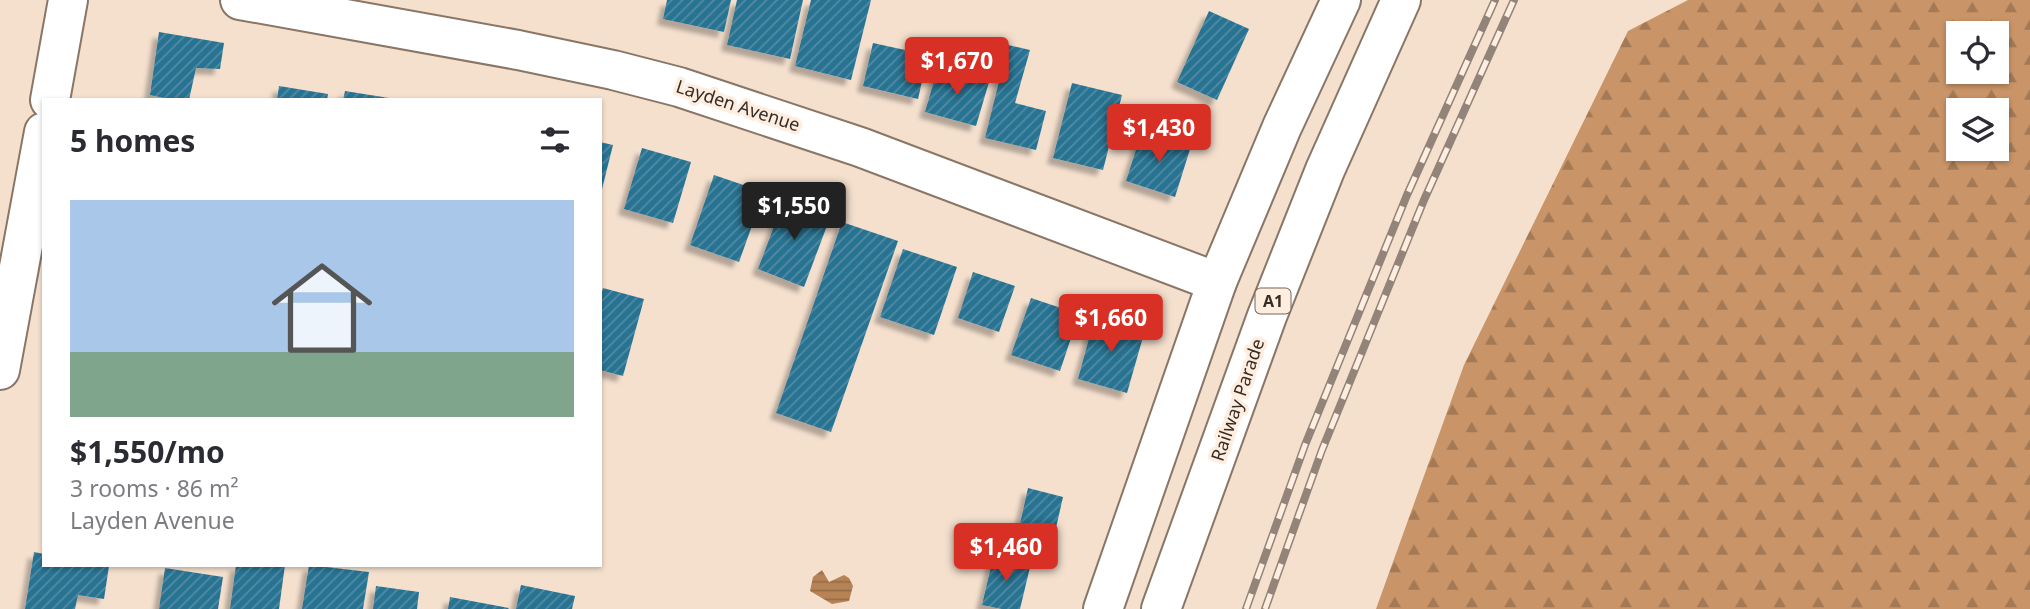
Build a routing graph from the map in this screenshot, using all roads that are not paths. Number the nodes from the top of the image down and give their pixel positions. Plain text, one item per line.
1 (68, 0) edge
2 (240, 0) edge
3 (1341, 0) edge
4 (1401, 0) edge
5 (50, 98) edge
6 (42, 143) edge
7 (1217, 282) junction
8 (0, 370) edge
9 (1103, 609) edge
10 (1161, 609) edge

1 - 5 main road
2 - 7 main road, Layden Avenue
3 - 7 main road
4 - 10 main road, Railway Parade / A1
6 - 8 main road
7 - 9 main road

